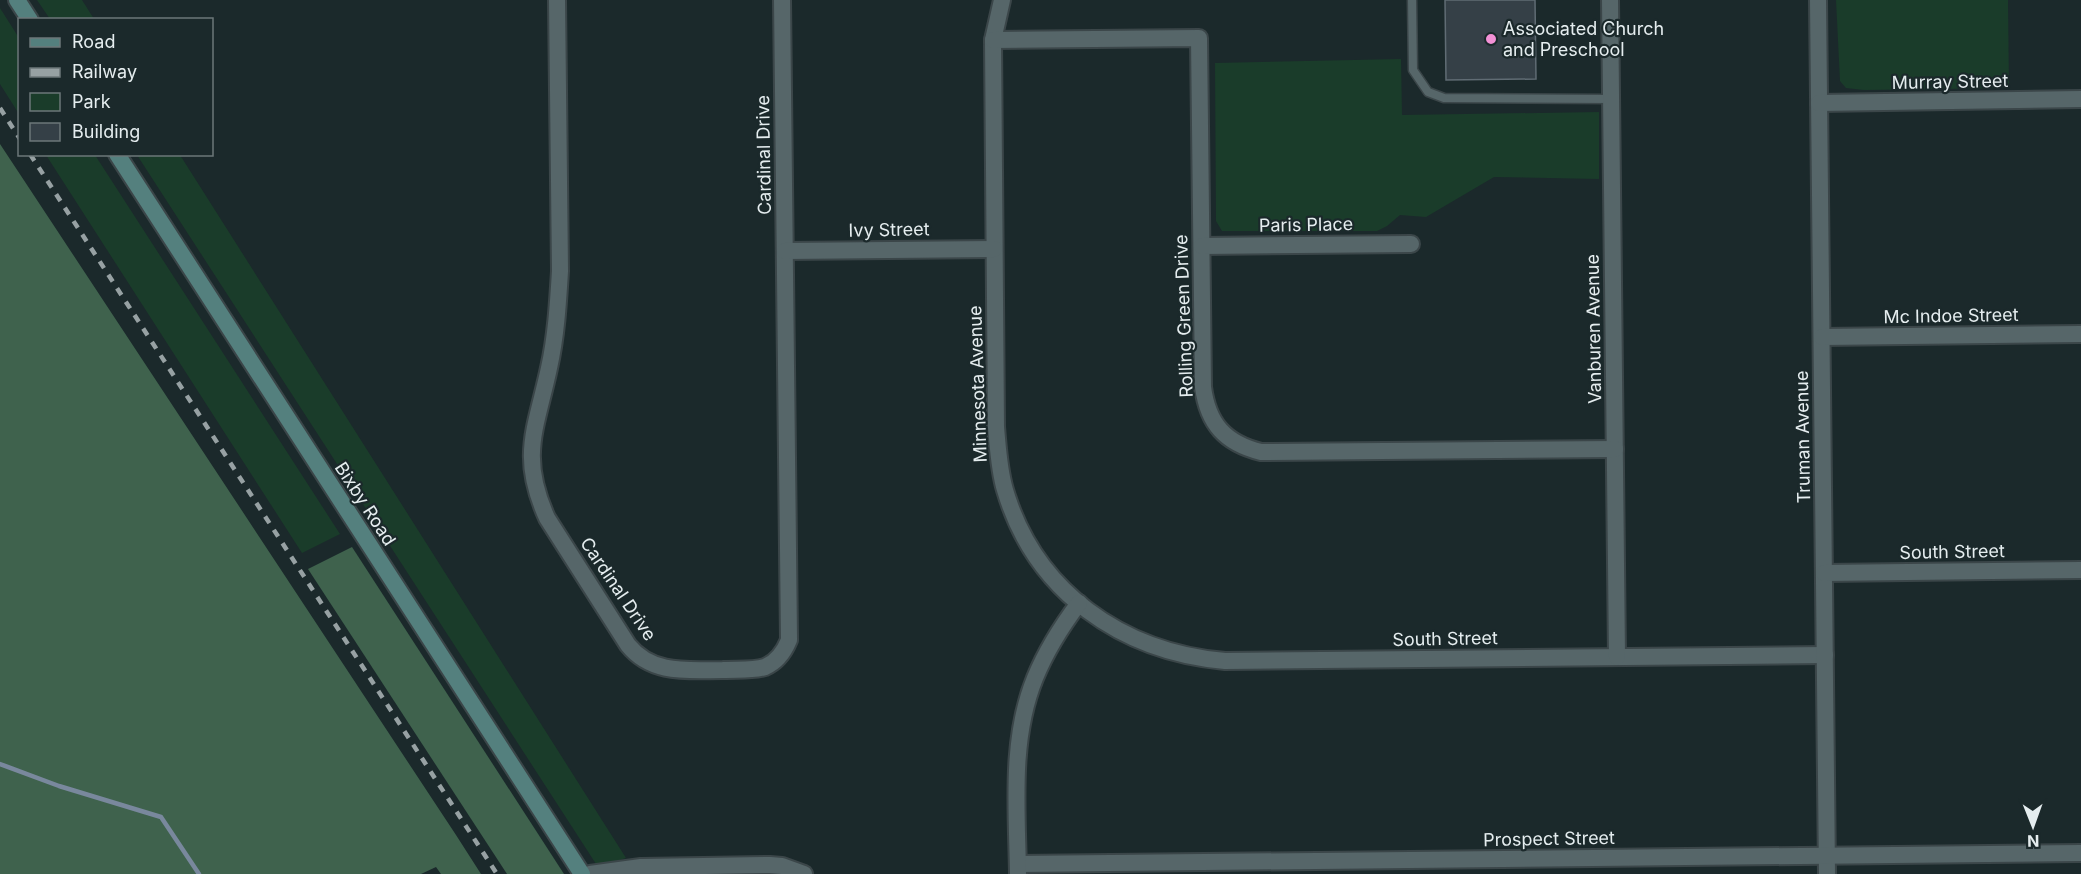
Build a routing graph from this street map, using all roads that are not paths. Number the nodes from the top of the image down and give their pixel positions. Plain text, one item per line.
1 (17, 0) edge
2 (557, 0) edge
3 (782, 0) edge
4 (1002, 0) edge
5 (1412, 0) edge
6 (1610, 0) edge
7 (1818, 0) edge
8 (29, 18) edge
9 (993, 40) junction
10 (1611, 99) junction
11 (2081, 99) edge
12 (1819, 103) junction
13 (118, 156) edge
14 (1411, 244) dead end
15 (1202, 246) junction
16 (994, 249) junction
17 (785, 251) junction
18 (2081, 334) edge
19 (1822, 337) junction
20 (1615, 449) junction
21 (2081, 570) edge
22 (1824, 573) junction
23 (1078, 603) junction
24 (1825, 655) junction
25 (1617, 657) junction
26 (2081, 853) edge
27 (1827, 856) junction
28 (1238, 868) edge
29 (1018, 869) edge
30 (582, 874) edge
31 (590, 874) edge
32 (804, 874) edge
33 (1827, 874) edge

1 - 8 main road
2 - 17 street, Cardinal Drive
3 - 17 street, Cardinal Drive
4 - 9 street, Minnesota Avenue
5 - 10 lane
6 - 10 street, Vanburen Avenue
7 - 12 street, Truman Avenue
9 - 15 street, Rolling Green Drive
9 - 16 street, Minnesota Avenue
10 - 20 street, Vanburen Avenue
11 - 12 street, Murray Street
12 - 19 street, Truman Avenue
13 - 30 main road, Bixby Road
14 - 15 street, Paris Place
15 - 20 street, Rolling Green Drive
16 - 17 street, Ivy Street
16 - 23 street, Minnesota Avenue
18 - 19 street, Mc Indoe Street
19 - 22 street, Truman Avenue
20 - 25 street, Vanburen Avenue
21 - 22 street, South Street
22 - 24 street, Truman Avenue
23 - 25 street, South Street
23 - 29 street
24 - 25 street, South Street
24 - 27 street, Truman Avenue
26 - 27 street, Prospect Street
27 - 28 street, Prospect Street
27 - 33 street, Truman Avenue
28 - 29 street, Prospect Street
31 - 32 street

